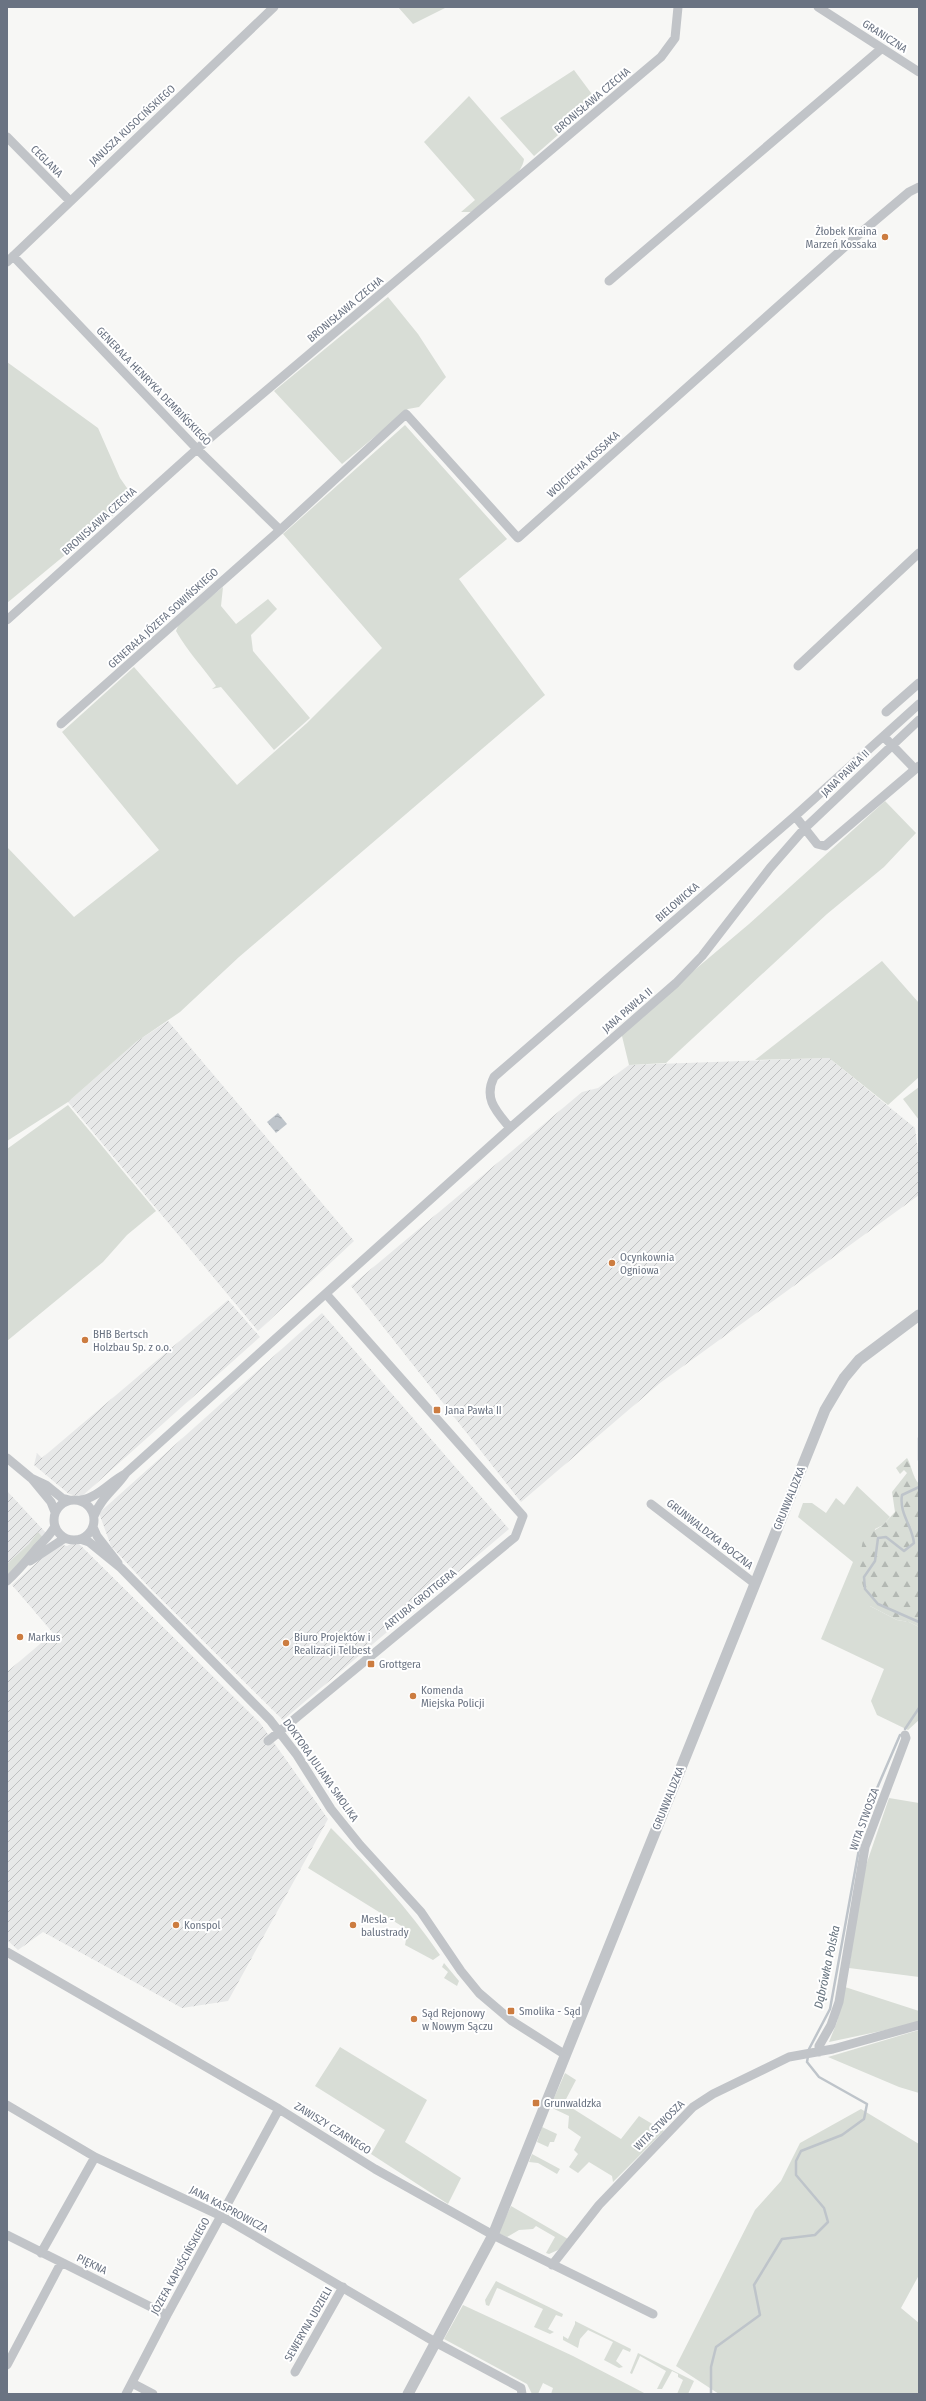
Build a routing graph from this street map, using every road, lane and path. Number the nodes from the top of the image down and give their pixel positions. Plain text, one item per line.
1 (274, 7) edge
2 (678, 7) edge
3 (818, 7) edge
4 (881, 49) junction
5 (919, 72) edge
6 (7, 137) edge
7 (919, 187) edge
8 (70, 201) junction
9 (10, 259) edge
10 (609, 281) dead end
11 (196, 449) junction
12 (280, 530) junction
13 (919, 553) edge
14 (7, 620) edge
15 (798, 666) dead end
16 (919, 683) edge
17 (919, 704) edge
18 (886, 712) dead end
19 (919, 720) edge
20 (61, 724) dead end
21 (884, 735) junction
22 (891, 745) junction
23 (917, 767) edge
24 (794, 816) junction
25 (805, 828) junction
26 (510, 1128) junction
27 (326, 1294) junction
28 (919, 1315) edge
29 (7, 1458) edge
30 (126, 1474) junction
31 (31, 1478) junction
32 (69, 1500) junction
33 (81, 1500) junction
34 (651, 1504) dead end
35 (55, 1512) junction
36 (94, 1516) junction
37 (55, 1526) junction
38 (93, 1527) junction
39 (65, 1538) junction
40 (80, 1539) junction
41 (27, 1563) junction
42 (121, 1568) junction
43 (7, 1581) edge
44 (754, 1583) junction
45 (280, 1732) junction
46 (905, 1735) dead end
47 (268, 1741) dead end
48 (7, 1952) edge
49 (919, 2025) edge
50 (816, 2053) junction
51 (564, 2054) junction
52 (7, 2105) edge
53 (279, 2109) junction
54 (95, 2157) junction
55 (221, 2216) junction
56 (7, 2235) edge
57 (493, 2235) junction
58 (41, 2253) junction
59 (61, 2262) junction
60 (552, 2265) junction
61 (342, 2288) junction
62 (167, 2314) junction
63 (653, 2314) dead end
64 (435, 2342) junction
65 (7, 2365) edge
66 (295, 2372) dead end
67 (132, 2383) junction
68 (126, 2394) edge
69 (153, 2394) edge
70 (408, 2394) edge
71 (522, 2394) edge

1 - 8 street, JANUSZA KUSOCIŃSKIEGO
2 - 11 street, BRONISŁAWA CZECHA
3 - 4 street, GRANICZNA
4 - 5 street, GRANICZNA
4 - 10 street
6 - 8 street, CEGLANA
7 - 12 street, WOJCIECHA KOSSAKA
8 - 9 street, JANUSZA KUSOCIŃSKIEGO
9 - 11 street, GENERAŁA HENRYKA DEMBIŃSKIEGO
11 - 12 street, GENERAŁA HENRYKA DEMBIŃSKIEGO
11 - 14 street, BRONISŁAWA CZECHA
12 - 20 street, GENERAŁA JÓZEFA SOWIŃSKIEGO
13 - 15 street
16 - 18 street
17 - 21 street, BIELOWICKA
19 - 22 street, JANA PAWŁA II
21 - 22 street
21 - 24 street, BIELOWICKA
22 - 23 street
22 - 25 street, JANA PAWŁA II
23 - 25 street
24 - 25 street
24 - 26 street, BIELOWICKA
25 - 26 street, JANA PAWŁA II
26 - 27 street, JANA PAWŁA II
27 - 30 street, JANA PAWŁA II
27 - 45 street, ARTURA GROTTGERA
28 - 44 street, GRUNWALDZKA
29 - 31 street
30 - 33 street, JANA PAWŁA II
30 - 36 street, JANA PAWŁA II
31 - 32 street
31 - 35 street
32 - 33 street
32 - 35 street
33 - 36 street
34 - 44 street, GRUNWALDZKA BOCZNA
35 - 37 street
36 - 38 street
37 - 39 street
37 - 41 street
38 - 40 street
38 - 42 street, DOKTORA JULIANA SMOLIKA
39 - 40 street
39 - 41 street
40 - 42 street, DOKTORA JULIANA SMOLIKA
41 - 43 street
42 - 45 street, DOKTORA JULIANA SMOLIKA
44 - 51 street, GRUNWALDZKA
45 - 47 street, ARTURA GROTTGERA
45 - 51 street, DOKTORA JULIANA SMOLIKA
46 - 50 street, WITA STWOSZA
48 - 53 street, ZAWISZY CZARNEGO
49 - 50 street, WITA STWOSZA
50 - 60 street, WITA STWOSZA
51 - 57 street, GRUNWALDZKA
52 - 54 street, JANA KASPROWICZA
53 - 55 street, JÓZEFA KAPUŚCIŃSKIEGO
53 - 57 street, ZAWISZY CZARNEGO
54 - 55 street, JANA KASPROWICZA
54 - 58 street
55 - 61 street, JANA KASPROWICZA
55 - 62 street, JÓZEFA KAPUŚCIŃSKIEGO
56 - 58 street, PIĘKNA
57 - 60 street, ZAWISZY CZARNEGO
57 - 64 street, GRUNWALDZKA
58 - 59 street, PIĘKNA
59 - 62 street, PIĘKNA
59 - 65 street
60 - 63 street, ZAWISZY CZARNEGO
61 - 64 street, JANA KASPROWICZA
61 - 66 street, SEWERYNA UDZIELI
62 - 67 street, JÓZEFA KAPUŚCIŃSKIEGO
64 - 70 street, GRUNWALDZKA
64 - 71 street, JANA KASPROWICZA
67 - 68 street, JÓZEFA KAPUŚCIŃSKIEGO
67 - 69 street

